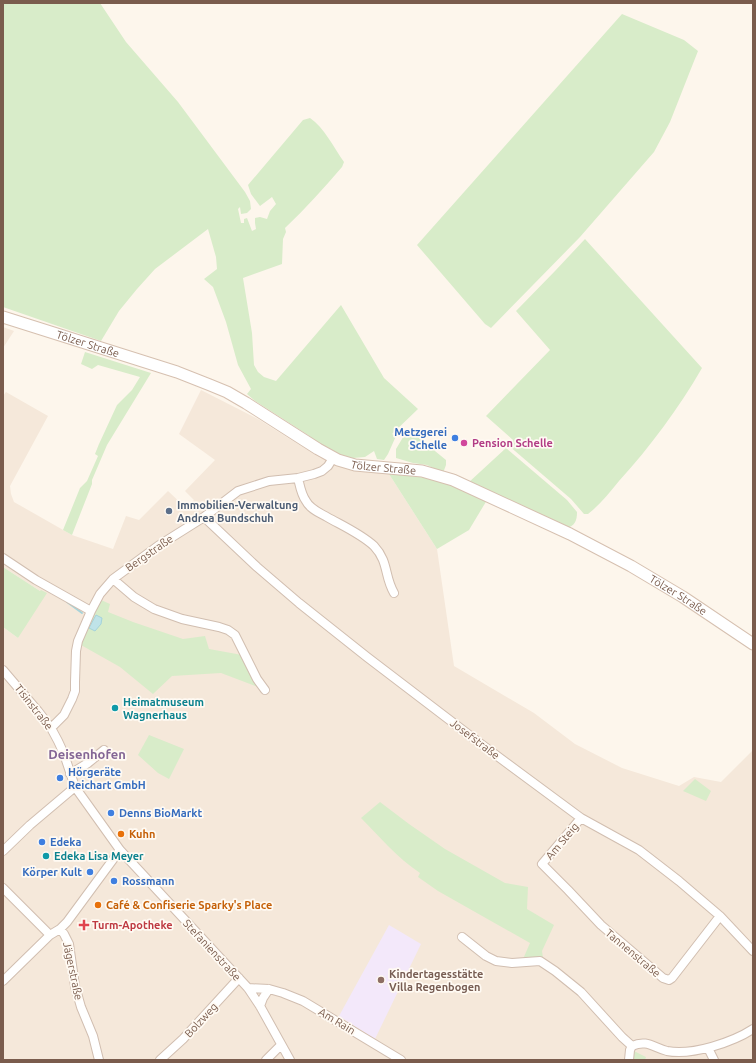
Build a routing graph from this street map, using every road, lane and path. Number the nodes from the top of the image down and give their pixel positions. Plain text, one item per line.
1 (3, 317) edge
2 (333, 458) junction
3 (298, 478) junction
4 (204, 517) junction
5 (3, 558) edge
6 (113, 579) junction
7 (394, 593) dead end
8 (91, 611) junction
9 (753, 644) edge
10 (3, 670) edge
11 (265, 690) dead end
12 (51, 728) junction
13 (104, 750) dead end
14 (70, 774) junction
15 (75, 787) junction
16 (581, 818) junction
17 (120, 850) junction
18 (3, 851) edge
19 (542, 864) joint
20 (3, 888) edge
21 (720, 916) junction
22 (60, 929) junction
23 (50, 935) junction
24 (462, 937) dead end
25 (753, 951) edge
26 (239, 978) junction
27 (3, 981) edge
28 (248, 988) junction
29 (269, 990) junction
30 (260, 1006) junction
31 (753, 1029) edge
32 (281, 1045) junction
33 (632, 1046) junction
34 (708, 1048) junction
35 (99, 1060) edge
36 (160, 1060) edge
37 (266, 1060) edge
38 (290, 1060) edge
39 (402, 1060) edge
40 (629, 1060) edge
41 (714, 1060) edge

1 - 2 main road, Tölzer Straße
2 - 3 street, Bergstraße
2 - 9 main road, Tölzer Straße
3 - 4 street, Bergstraße
3 - 7 street
4 - 6 street, Bergstraße
4 - 16 street, Josefstraße
5 - 8 street
6 - 8 street, Bergstraße
6 - 11 street
8 - 12 street, Bergstraße
10 - 12 street, Tisinstraße
12 - 14 street, Tisinstraße
13 - 14 street
14 - 15 street, Tisinstraße
15 - 17 street, Tisinstraße
15 - 18 street
16 - 19 street, Am Steig
16 - 21 street, Josefstraße
17 - 22 street
17 - 26 street, Stefanienstraße
19 - 21 street, Tannenstraße
20 - 23 street
21 - 25 street, Josefstraße
22 - 23 street
22 - 35 street, Jägerstraße
23 - 27 street
24 - 33 street
26 - 28 street, Stefanienstraße
26 - 36 street, Bolzweg
28 - 29 street, Am Rain
28 - 30 street, Stefanienstraße
29 - 30 street
29 - 39 street, Am Rain
30 - 32 street, Stefanienstraße
31 - 34 street
32 - 37 street
32 - 38 street, Stefanienstraße
33 - 34 street
33 - 40 street
34 - 41 street

